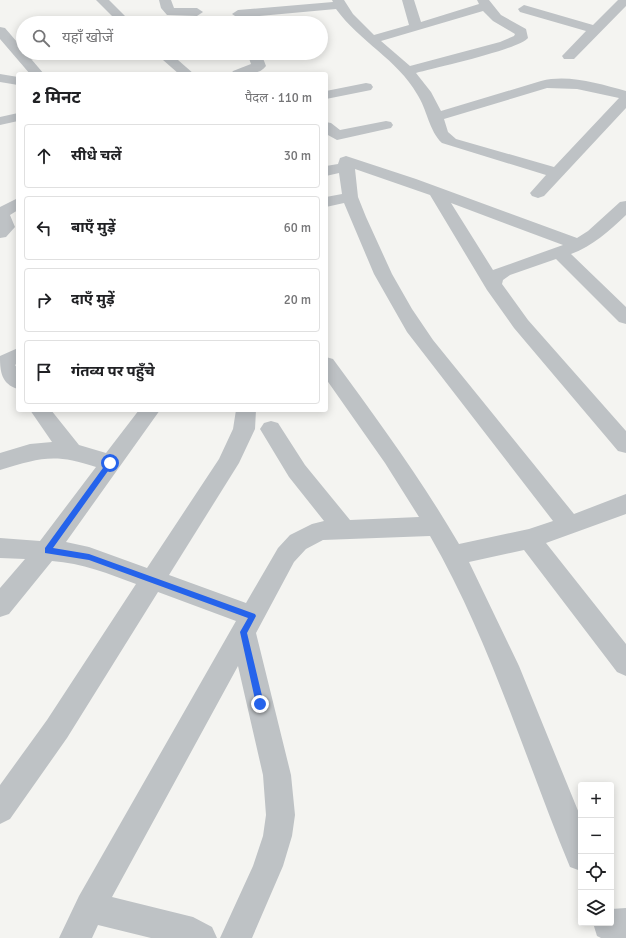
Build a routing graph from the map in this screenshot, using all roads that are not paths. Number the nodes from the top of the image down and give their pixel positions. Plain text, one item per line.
1 (102, 0) edge
2 (165, 0) edge
3 (231, 0) edge
4 (408, 0) edge
5 (621, 2) edge
6 (339, 3) edge
7 (484, 3) edge
8 (524, 9) dead end
9 (197, 12) dead end
10 (119, 16) edge
11 (239, 16) edge
12 (253, 16) edge
13 (416, 27) junction
14 (595, 30) junction
15 (0, 31) edge
16 (373, 39) junction
17 (16, 50) edge
18 (569, 56) dead end
19 (25, 60) edge
20 (170, 60) edge
21 (258, 60) edge
22 (263, 70) edge
23 (35, 72) edge
24 (185, 72) edge
25 (250, 72) edge
26 (408, 72) junction
27 (0, 78) edge
28 (16, 81) edge
29 (366, 87) dead end
30 (328, 95) edge
31 (626, 95) edge
32 (626, 99) edge
33 (16, 117) edge
34 (436, 117) junction
35 (0, 121) edge
36 (386, 125) dead end
37 (331, 130) edge
38 (346, 164) junction
39 (328, 169) edge
40 (557, 173) junction
41 (436, 192) junction
42 (538, 193) dead end
43 (350, 197) junction
44 (328, 202) edge
45 (16, 206) edge
46 (626, 206) edge
47 (5, 224) edge
48 (579, 245) junction
49 (559, 252) junction
50 (493, 284) junction
51 (624, 314) edge
52 (7, 360) edge
53 (328, 367) edge
54 (16, 378) edge
55 (41, 412) edge
56 (148, 412) edge
57 (246, 412) edge
58 (271, 428) dead end
59 (626, 445) edge
60 (70, 451) junction
61 (0, 462) edge
62 (110, 463) junction
63 (626, 503) edge
64 (570, 525) junction
65 (435, 526) junction
66 (343, 529) junction
67 (529, 539) junction
68 (0, 548) edge
69 (47, 550) junction
70 (453, 555) junction
71 (152, 581) junction
72 (0, 606) edge
73 (248, 624) junction
74 (626, 664) edge
75 (2, 801) edge
76 (580, 854) edge
77 (90, 907) junction
78 (75, 938) edge
79 (201, 938) edge
80 (236, 938) edge

1 - 10 street
2 - 9 street
3 - 11 street
4 - 13 street
5 - 14 street
6 - 12 street
6 - 16 street
7 - 13 street
7 - 26 street
8 - 14 street
13 - 16 street
14 - 18 street
15 - 17 street
16 - 26 street
19 - 23 street
20 - 24 street
21 - 22 street
22 - 25 street
26 - 34 street
27 - 28 street
29 - 30 street
31 - 34 street
32 - 40 street
33 - 35 street
34 - 40 street
36 - 37 street
37 - 38 street
38 - 39 street
38 - 41 street
38 - 43 street
40 - 42 street
41 - 48 street
41 - 50 street
43 - 44 street
43 - 64 street
45 - 47 street
46 - 48 street
48 - 49 street
49 - 50 street
49 - 51 street
50 - 59 street
52 - 54 street
53 - 65 street
55 - 60 street
56 - 62 street
57 - 71 street
58 - 66 street
60 - 61 street
60 - 62 street
62 - 69 street
63 - 64 street
64 - 67 street
65 - 66 street
65 - 70 street
66 - 73 street
67 - 70 street
67 - 74 street
68 - 69 street
69 - 71 street
69 - 72 street
70 - 76 street
71 - 73 street
71 - 75 street
73 - 77 street
73 - 80 street
77 - 78 street
77 - 79 street

